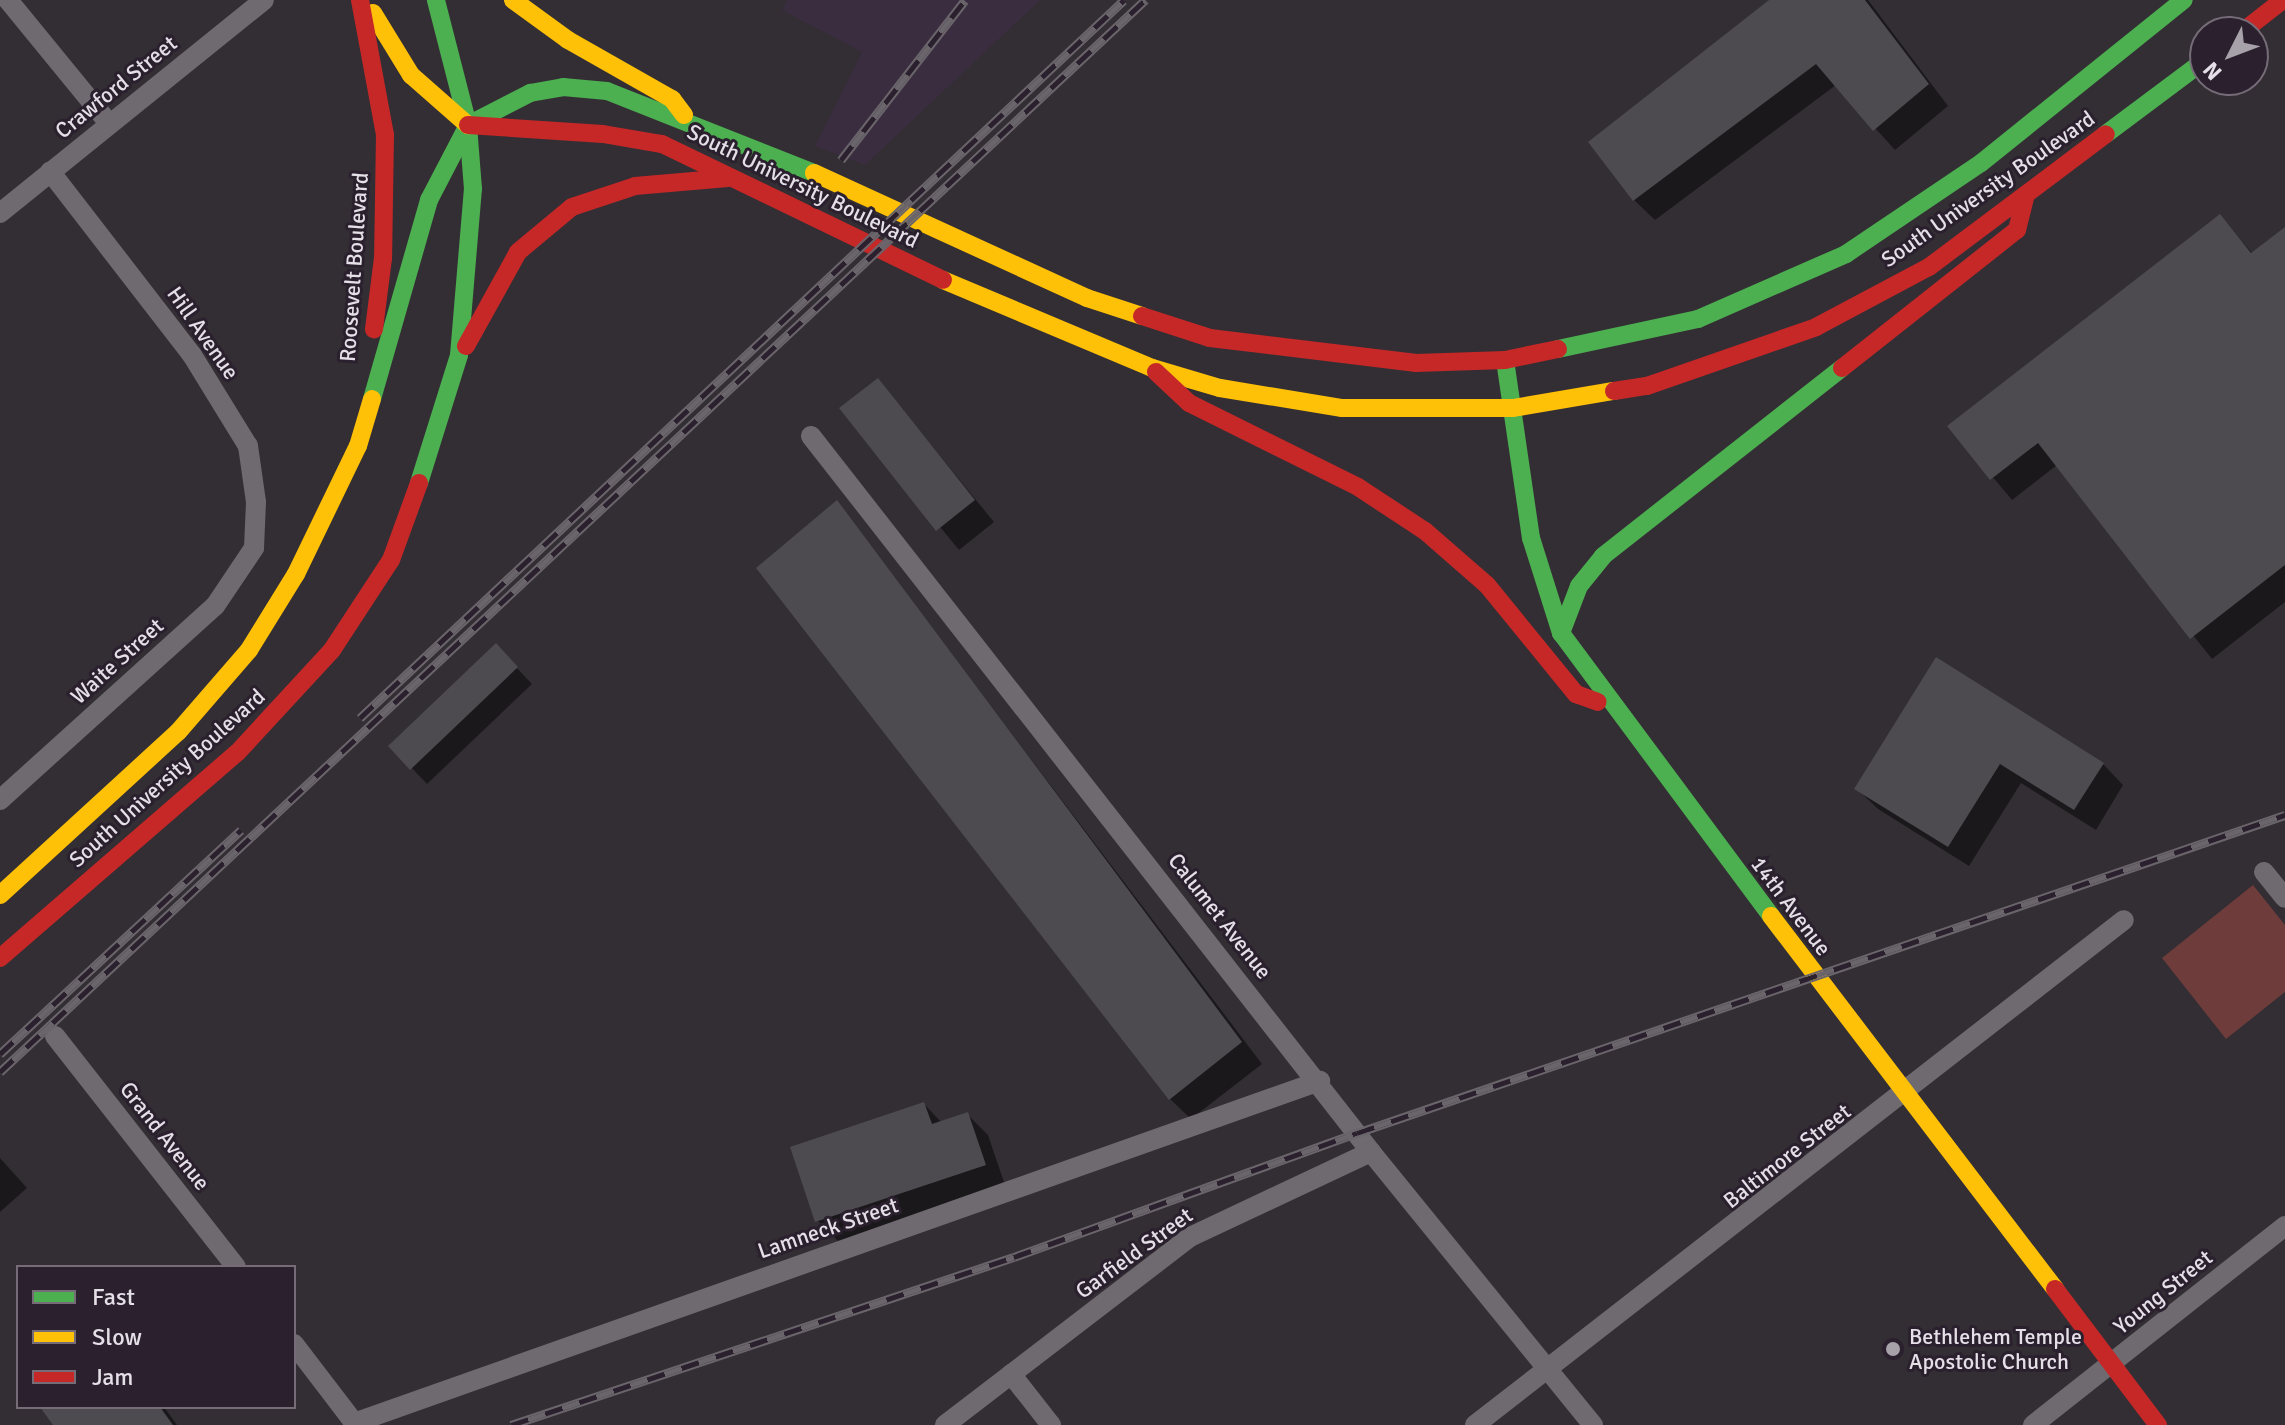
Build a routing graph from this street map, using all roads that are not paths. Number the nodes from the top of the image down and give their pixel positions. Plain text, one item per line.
1 (8, 0) edge
2 (264, 0) edge
3 (361, 0) edge
4 (436, 0) edge
5 (513, 0) edge
6 (2184, 0) edge
7 (2283, 0) edge
8 (2262, 16) edge
9 (2189, 72) edge
10 (684, 115) junction
11 (108, 122) junction
12 (468, 125) junction
13 (50, 171) junction
14 (728, 178) junction
15 (2025, 198) junction
16 (0, 213) edge
17 (459, 355) junction
18 (1505, 360) junction
19 (1152, 368) junction
20 (370, 396) junction
21 (1513, 408) junction
22 (811, 436) dead end
23 (254, 548) joint
24 (1561, 633) junction
25 (1612, 707) junction
26 (0, 800) edge
27 (2264, 872) dead end
28 (0, 895) edge
29 (2285, 898) edge
30 (2124, 920) dead end
31 (0, 958) edge
32 (55, 1036) dead end
33 (1320, 1081) junction
34 (1905, 1095) junction
35 (1371, 1152) junction
36 (2285, 1226) edge
37 (234, 1265) edge
38 (296, 1347) edge
39 (2110, 1366) junction
40 (1551, 1369) junction
41 (1011, 1374) junction
42 (355, 1424) edge
43 (945, 1425) edge
44 (1051, 1425) edge
45 (1475, 1425) edge
46 (1593, 1425) edge
47 (2033, 1425) edge
48 (2158, 1425) edge

1 - 11 street
2 - 11 street, Crawford Street
3 - 12 main road
3 - 20 main road, Roosevelt Boulevard
4 - 12 main road
5 - 10 main road
6 - 18 main road, South University Boulevard
7 - 8 main road
9 - 15 main road, South University Boulevard
10 - 12 main road, South University Boulevard
10 - 18 main road, South University Boulevard
11 - 13 street, Crawford Street
12 - 14 main road, South University Boulevard
12 - 17 main road
12 - 20 main road
13 - 16 street, Crawford Street
13 - 23 street, Hill Avenue
14 - 17 main road
14 - 19 main road, South University Boulevard
15 - 21 main road, South University Boulevard
15 - 24 main road
17 - 31 main road, South University Boulevard
18 - 21 main road, 14th Avenue
19 - 21 main road, South University Boulevard
19 - 25 main road
20 - 28 main road, South University Boulevard
21 - 24 main road, 14th Avenue
22 - 33 street, Calumet Avenue
23 - 26 street, Waite Street
24 - 25 main road, 14th Avenue
25 - 34 main road, 14th Avenue
27 - 29 street
30 - 34 street, Baltimore Street
32 - 37 street, Grand Avenue
33 - 35 street, Calumet Avenue
33 - 42 street, Lamneck Street
34 - 39 main road, 14th Avenue
34 - 40 street, Baltimore Street
35 - 40 street, Calumet Avenue
35 - 41 street, Garfield Street
36 - 39 street, Young Street
38 - 42 street
39 - 47 street, Young Street
39 - 48 main road, 14th Avenue
40 - 45 street, Baltimore Street
40 - 46 street, Calumet Avenue
41 - 43 street, Garfield Street
41 - 44 street

